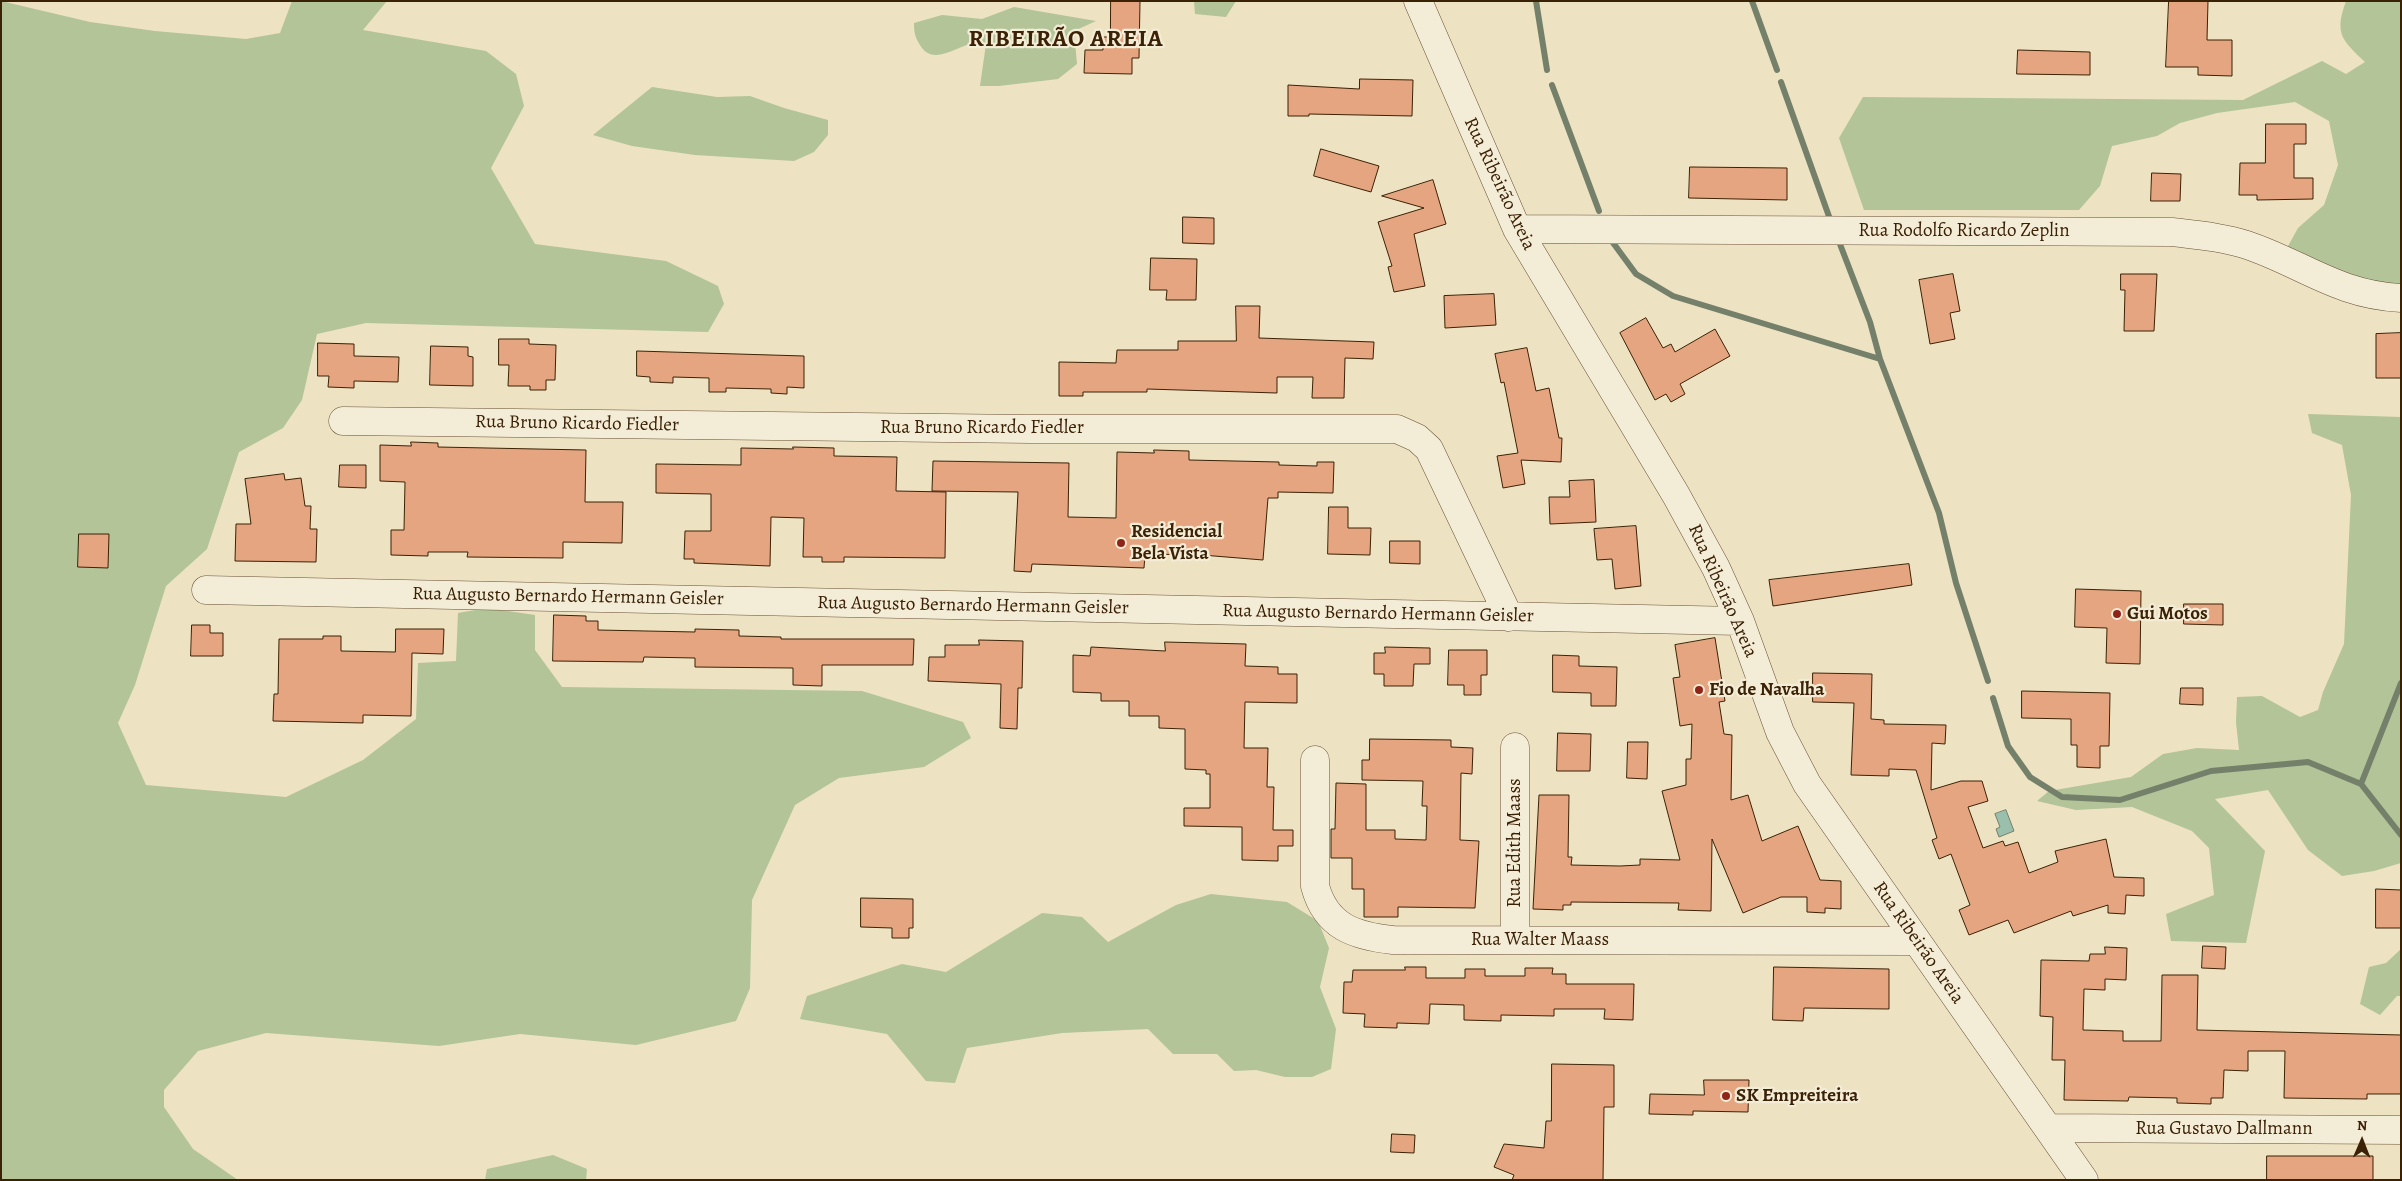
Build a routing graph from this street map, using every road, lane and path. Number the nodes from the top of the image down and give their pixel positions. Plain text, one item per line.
1 (1418, 1) edge
2 (1516, 229) junction
3 (2401, 298) edge
4 (343, 421) dead end
5 (206, 590) dead end
6 (1510, 617) junction
7 (1740, 621) junction
8 (1515, 747) dead end
9 (1315, 760) dead end
10 (1515, 940) junction
11 (1916, 941) junction
12 (2048, 1128) junction
13 (2401, 1130) edge
14 (2084, 1180) edge

1 - 2 street, Rua Ribeirão Areia
2 - 3 street, Rua Rodolfo Ricardo Zeplin
2 - 7 street, Rua Ribeirão Areia
4 - 6 street, Rua Bruno Ricardo Fiedler
5 - 6 street, Rua Augusto Bernardo Hermann Geisler
6 - 7 street, Rua Augusto Bernardo Hermann Geisler
7 - 11 street, Rua Ribeirão Areia
8 - 10 street, Rua Edith Maass
9 - 10 street, Rua Walter Maass
10 - 11 street, Rua Walter Maass
11 - 12 street, Rua Ribeirão Areia
12 - 13 street, Rua Gustavo Dallmann
12 - 14 street, Rua Ribeirão Areia

